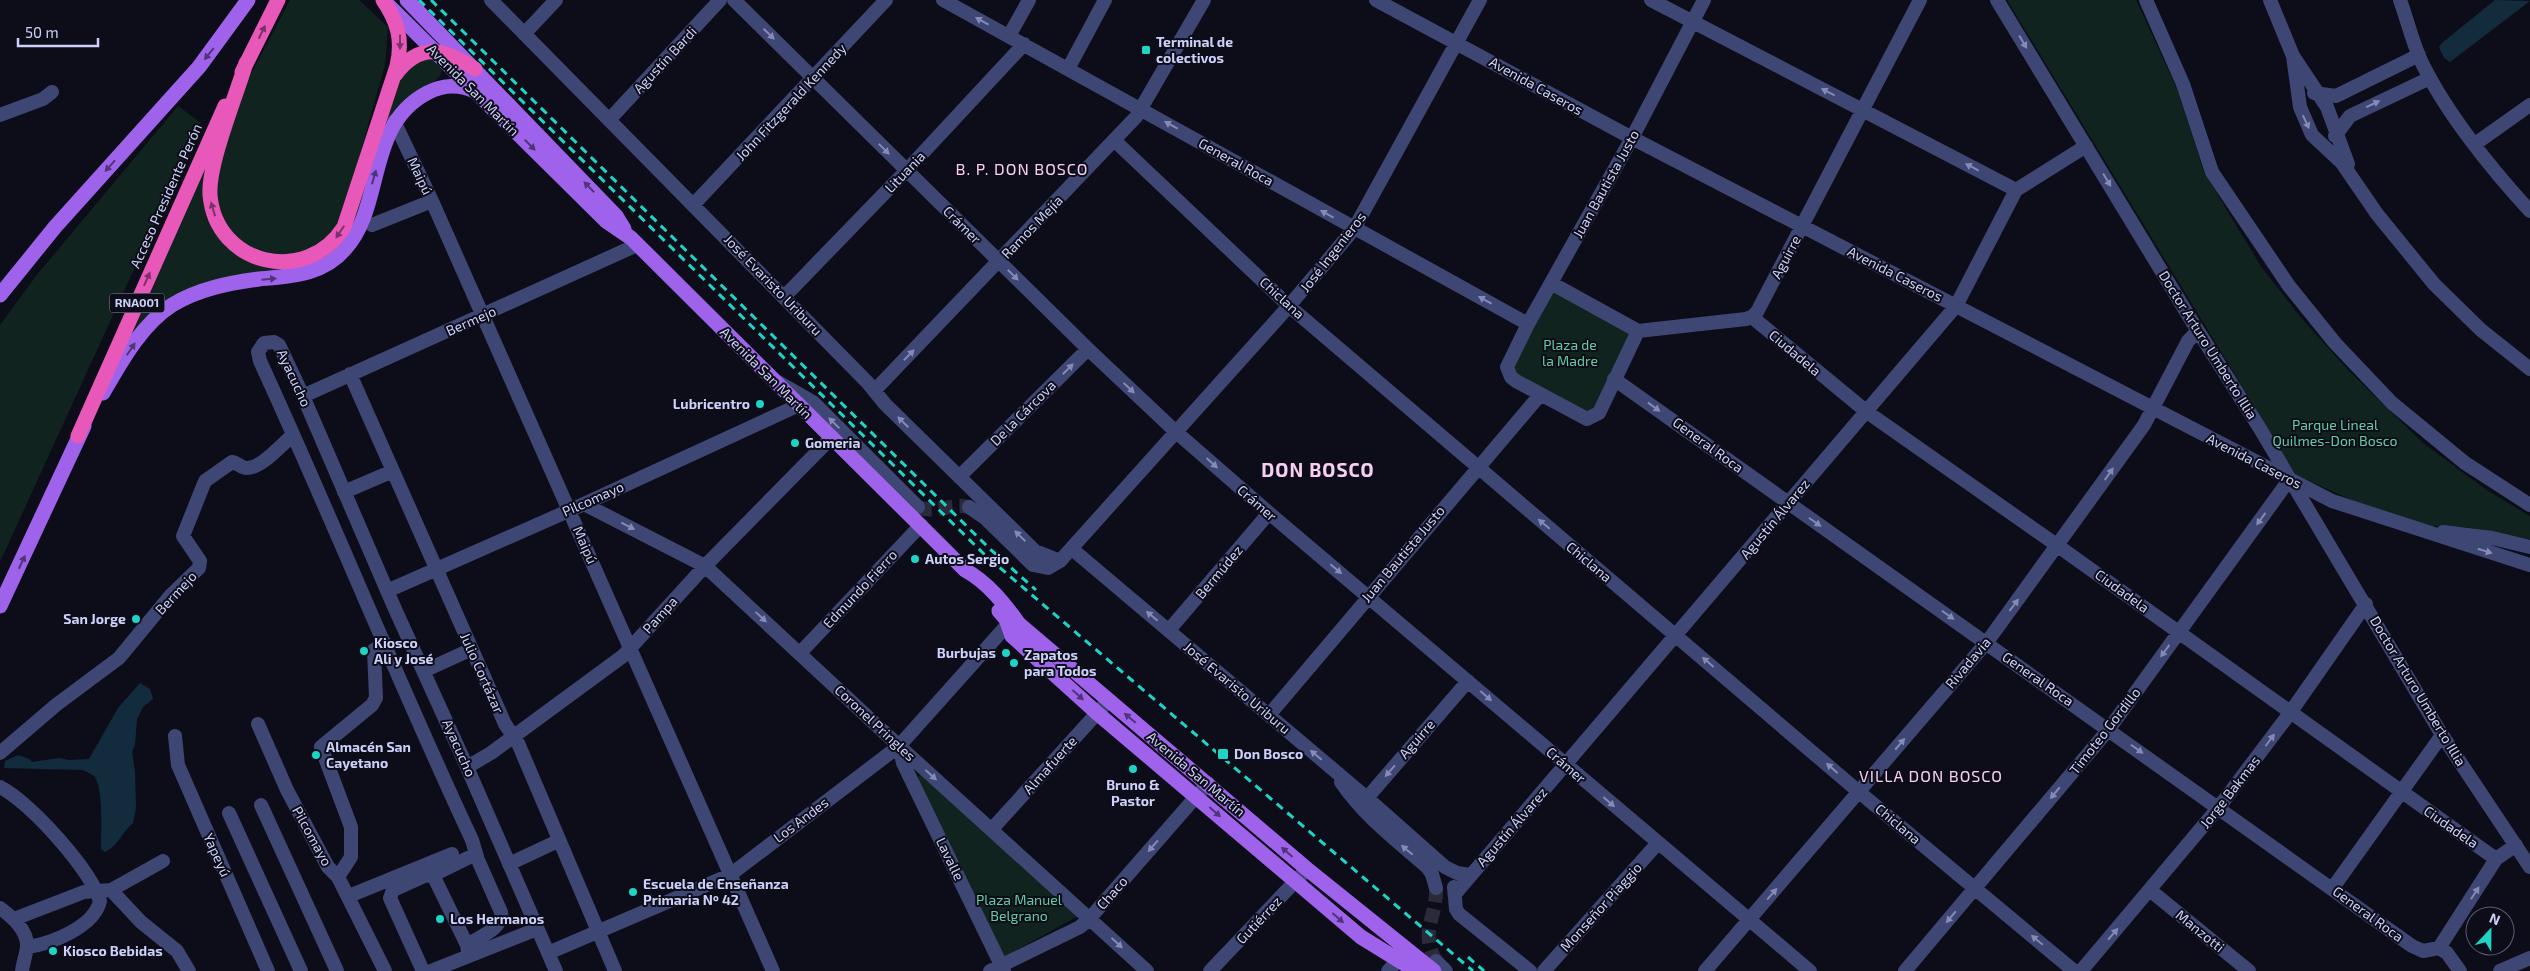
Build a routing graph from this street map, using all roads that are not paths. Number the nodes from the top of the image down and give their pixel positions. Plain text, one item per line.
1 (248, 0) edge
2 (278, 0) edge
3 (383, 0) edge
4 (407, 0) edge
5 (491, 0) edge
6 (556, 0) edge
7 (720, 0) edge
8 (734, 0) edge
9 (886, 0) edge
10 (943, 0) edge
11 (1028, 0) edge
12 (1105, 0) edge
13 (1204, 0) edge
14 (1376, 0) edge
15 (1480, 0) edge
16 (1651, 0) edge
17 (1704, 0) edge
18 (1920, 0) edge
19 (1997, 0) edge
20 (2146, 0) edge
21 (2270, 0) edge
22 (2400, 0) edge
23 (1692, 22) junction
24 (439, 32) junction
25 (524, 34) junction
26 (1008, 36) junction
27 (1457, 43) junction
28 (1024, 44) junction
29 (2419, 55) junction
30 (443, 56) junction
31 (2293, 56) junction
32 (246, 63) junction
33 (476, 69) junction
34 (1068, 69) junction
35 (814, 78) junction
36 (2430, 78) junction
37 (389, 87) junction
38 (432, 90) junction
39 (52, 92) dead end
40 (476, 92) junction
41 (2319, 94) junction
42 (2298, 99) junction
43 (2530, 105) edge
44 (1142, 109) junction
45 (1862, 110) junction
46 (0, 115) edge
47 (609, 120) junction
48 (394, 121) junction
49 (2337, 135) junction
50 (1632, 138) junction
51 (1115, 141) junction
52 (2319, 142) junction
53 (2475, 144) junction
54 (2086, 146) junction
55 (906, 171) junction
56 (2356, 183) junction
57 (2016, 190) junction
58 (432, 200) junction
59 (694, 204) junction
60 (2530, 211) edge
61 (372, 225) dead end
62 (1802, 226) junction
63 (1354, 229) junction
64 (634, 242) junction
65 (999, 262) junction
66 (1551, 283) junction
67 (0, 295) edge
68 (784, 297) junction
69 (1289, 306) junction
70 (1956, 306) junction
71 (482, 317) junction
72 (1752, 317) junction
73 (1528, 324) junction
74 (1638, 331) junction
75 (2198, 331) junction
76 (1088, 349) junction
77 (2530, 369) edge
78 (350, 374) junction
79 (1614, 379) junction
80 (774, 380) junction
81 (875, 390) junction
82 (1540, 395) junction
83 (304, 396) junction
84 (799, 405) junction
85 (2153, 409) junction
86 (1866, 412) junction
87 (1176, 431) junction
88 (293, 435) junction
89 (78, 436) junction
90 (831, 438) junction
91 (1477, 467) junction
92 (393, 471) junction
93 (959, 477) junction
94 (2289, 480) junction
95 (344, 492) junction
96 (1788, 503) junction
97 (584, 504) junction
98 (2530, 505) edge
99 (918, 507) tunnel mouth
100 (969, 507) tunnel mouth
101 (570, 510) junction
102 (1269, 514) junction
103 (921, 525) junction
104 (2422, 531) junction
105 (2058, 546) junction
106 (2529, 547) edge
107 (1072, 549) junction
108 (1060, 561) junction
109 (2530, 565) edge
110 (705, 566) junction
111 (436, 569) junction
112 (965, 570) junction
113 (386, 590) junction
114 (1368, 596) junction
115 (2366, 604) junction
116 (0, 606) edge
117 (394, 609) junction
118 (1008, 623) junction
119 (1169, 630) junction
120 (2178, 632) junction
121 (1677, 635) junction
122 (382, 637) junction
123 (1017, 641) junction
124 (1986, 642) junction
125 (631, 648) junction
126 (472, 649) junction
127 (800, 653) junction
128 (424, 671) junction
129 (1077, 673) junction
130 (1468, 680) junction
131 (1108, 700) junction
132 (1097, 713) junction
133 (2290, 713) junction
134 (1269, 715) junction
135 (258, 724) dead end
136 (2109, 729) junction
137 (513, 735) junction
138 (2442, 735) junction
139 (175, 736) dead end
140 (899, 746) junction
141 (0, 753) edge
142 (1566, 765) junction
143 (468, 767) junction
144 (1334, 770) junction
145 (1208, 783) junction
146 (0, 787) edge
147 (1860, 792) junction
148 (2402, 793) junction
149 (1197, 796) junction
150 (1367, 798) junction
151 (260, 804) dead end
152 (2220, 807) junction
153 (229, 813) dead end
154 (992, 829) junction
155 (558, 841) junction
156 (1657, 844) junction
157 (2516, 845) junction
158 (475, 850) junction
159 (2496, 859) junction
160 (163, 861) dead end
161 (509, 864) junction
162 (1445, 867) junction
163 (2530, 867) edge
164 (1307, 869) junction
165 (432, 875) junction
166 (730, 875) junction
167 (1470, 875) junction
168 (338, 877) junction
169 (1296, 881) junction
170 (1436, 888) tunnel mouth
171 (1976, 888) junction
172 (96, 889) junction
173 (2332, 889) junction
174 (111, 890) junction
175 (2151, 891) junction
176 (1456, 894) junction
177 (349, 896) junction
178 (0, 908) edge
179 (1090, 918) junction
180 (14, 919) junction
181 (1749, 921) junction
182 (538, 929) junction
183 (598, 933) junction
184 (27, 948) junction
185 (2439, 948) junction
186 (468, 950) junction
187 (548, 953) junction
188 (2530, 958) edge
189 (1398, 961) edge
190 (1435, 966) edge
191 (998, 969) edge
192 (22, 971) edge
193 (189, 971) edge
194 (268, 971) edge
195 (301, 971) edge
196 (338, 971) edge
197 (385, 971) edge
198 (423, 971) edge
199 (431, 971) edge
200 (556, 971) edge
201 (615, 971) edge
202 (773, 971) edge
203 (1147, 971) edge
204 (1210, 971) edge
205 (1416, 971) edge
206 (1446, 971) edge
207 (1530, 971) edge
208 (1544, 971) edge
209 (1705, 971) edge
210 (1810, 971) edge
211 (1905, 971) edge
212 (2074, 971) edge
213 (2081, 971) edge
214 (2249, 971) edge
215 (2460, 971) edge
216 (2500, 971) edge

1 -> 67 main road
32 -> 2 highway, Acceso Presidente Perón / RNA001
3 - 30 main road, Avenida San Martín
3 -> 37 highway
4 - 24 main road, Avenida San Martín
5 - 25 street, José Evaristo Uriburu
6 - 25 street
7 - 47 street, Agustín Bardi
8 -> 35 street, Crámer
9 - 35 street, John Fitzgerald Kennedy
26 -> 10 street, General Roca
11 - 26 street
12 - 34 street
13 - 44 street, Ramos Mejía
14 - 27 street, Avenida Caseros
15 - 27 street, José Ingenieros
16 - 23 street
17 - 23 street, Juan Bautista Justo
18 - 45 street, Aguirre
19 -> 54 street, Doctor Arturo Umberto Illia
20 - 98 street
21 - 31 street
22 - 29 street
45 -> 23 street
23 - 50 street, Juan Bautista Justo
24 - 30 main road
24 - 33 main road, Avenida San Martín
25 - 47 street, José Evaristo Uriburu
26 - 28 street, General Roca
27 - 50 street, Avenida Caseros
27 - 63 street, José Ingenieros
28 - 34 street, General Roca
28 - 55 street, Lituania
29 - 36 street
29 - 41 street
30 - 33 highway
30 - 37 highway
30 - 38 main road
30 - 40 main road, Avenida San Martín
31 - 41 street
31 - 42 street
37 -> 32 highway
89 -> 32 highway, Acceso Presidente Perón / RNA001
64 -> 33 main road, Avenida San Martín
34 - 44 street, General Roca
35 -> 55 street, Crámer
35 - 59 street, John Fitzgerald Kennedy
49 -> 36 street
36 - 53 street
38 - 40 main road
38 - 48 main road
39 - 46 street
40 -> 64 main road, Avenida San Martín
41 - 42 street
41 - 49 street
42 -> 52 street
43 - 53 street
44 - 51 street, Ramos Mejía
63 -> 44 street, General Roca
57 -> 45 street
45 - 62 street, Aguirre
47 - 59 street, José Evaristo Uriburu
48 - 58 street, Maipú
89 -> 48 main road
49 - 52 street
49 - 56 street
50 - 62 street, Avenida Caseros
50 - 66 street, Juan Bautista Justo
51 - 65 street, Ramos Mejía
51 - 69 street, Chiclana
52 - 56 street
53 - 60 street
54 - 57 street
54 -> 75 street, Doctor Arturo Umberto Illia
55 - 65 street, Crámer
55 - 68 street, Lituania
56 - 77 street
57 - 70 street, Agustín Álvarez
58 - 61 street
58 - 71 street, Maipú
59 - 68 street, José Evaristo Uriburu
62 - 70 street, Avenida Caseros
62 - 72 street, Aguirre
63 - 69 street, José Ingenieros
73 -> 63 street, General Roca
64 - 71 street, Bermejo
64 - 80 main road, Avenida San Martín
65 -> 76 street, Crámer
81 -> 65 street, Ramos Mejía
66 - 73 street, Juan Bautista Justo
66 - 74 street
68 - 81 street, José Evaristo Uriburu
69 - 87 street, José Ingenieros
69 - 91 street, Chiclana
70 - 85 street, Avenida Caseros
70 - 86 street, Agustín Álvarez
71 - 78 street, Bermejo
71 - 101 street, Maipú
72 - 74 street
72 - 86 street, Ciudadela
73 - 82 street, Juan Bautista Justo
74 - 79 street
75 - 85 street, Rivadavia
75 - 94 street, Doctor Arturo Umberto Illia
76 -> 87 street, Crámer
93 -> 76 street, De la Cárcova
78 - 83 street, Bermejo
78 - 92 street, Julio Cortázar
79 - 82 street
79 -> 96 street, General Roca
80 - 84 main road, Avenida San Martín
99 -> 80 street
93 -> 81 street, José Evaristo Uriburu
82 - 91 street, Juan Bautista Justo
83 - 88 street, Ayacucho
83 - 95 street, Ayacucho
84 - 90 main road, Avenida San Martín
84 - 97 street, Pilcomayo
85 - 94 street, Avenida Caseros
105 -> 85 street, Rivadavia
86 - 96 street, Agustín Álvarez
86 - 105 street, Ciudadela
87 -> 102 street, Crámer
87 - 107 street, José Ingenieros
88 - 122 street, Ayacucho
88 - 141 street, Bermejo
116 -> 89 main road
90 - 103 main road, Avenida San Martín
90 - 110 street, Pampa
91 - 114 street, Juan Bautista Justo
121 -> 91 street, Chiclana
92 - 95 street
92 - 111 street, Julio Cortázar
108 -> 93 street, José Evaristo Uriburu
94 - 104 street, Avenida Caseros
94 - 115 street, Doctor Arturo Umberto Illia
94 -> 120 street, Timoteo Gordillo
95 - 113 street, Ayacucho
96 - 121 street, Agustín Álvarez
96 -> 124 street, General Roca
97 - 101 street, Pilcomayo
97 -> 110 street, Coronel Pringles
100 - 108 street
101 - 111 street, Pilcomayo
101 - 125 street, Maipú
102 -> 114 street, Crámer
102 - 119 street, Bermúdez
103 - 112 main road, Avenida San Martín
103 - 127 street, Edmundo Fierro
104 - 106 street, Avenida Caseros
104 -> 109 street, Avenida Caseros
105 - 120 street, Ciudadela
124 -> 105 street, Rivadavia
107 - 108 street, José Ingenieros
119 -> 107 street, José Evaristo Uriburu
110 - 125 street, Pampa
110 -> 127 street, Coronel Pringles
111 - 113 street, Pilcomayo
111 - 126 street, Julio Cortázar
112 - 118 main road, Avenida San Martín
112 - 129 main road, Avenida San Martín
113 - 117 street, Ayacucho
114 - 130 street, Crámer
114 - 134 street, Juan Bautista Justo
115 - 133 street, Jorge Bakmas
115 - 138 street, Doctor Arturo Umberto Illia
117 - 122 street
117 - 128 street, Ayacucho
118 - 123 main road, Avenida San Martín
118 - 140 street, Los Andes
119 - 134 street, José Evaristo Uriburu
120 - 133 street, Ciudadela
120 -> 136 street, Timoteo Gordillo
121 - 142 street, Agustín Álvarez
147 -> 121 street, Chiclana
122 - 158 street, Ayacucho
122 - 168 street
123 - 129 main road
123 -> 132 main road, Avenida San Martín
124 - 136 street, General Roca
147 -> 124 street, Rivadavia
125 - 137 street, Pampa
125 - 166 street, Maipú
126 - 128 street
126 - 137 street, Julio Cortázar
127 - 140 street, Coronel Pringles
128 - 143 street, Ayacucho
129 - 131 main road, Avenida San Martín
130 -> 142 street, Crámer
130 -> 150 street, Aguirre
131 - 132 street, Almafuerte
145 -> 131 main road, Avenida San Martín
132 - 149 main road, Avenida San Martín
132 - 154 street, Almafuerte
133 - 148 street, Ciudadela
152 -> 133 street, Jorge Bakmas
144 -> 134 street, José Evaristo Uriburu
135 - 168 street, Pilcomayo
136 -> 152 street, General Roca
136 -> 171 street, Timoteo Gordillo
137 - 143 street, Pampa
137 - 155 street, Julio Cortázar
138 - 148 street
138 - 157 street, Doctor Arturo Umberto Illia
139 - 194 street, Yapeyú
140 -> 154 street, Coronel Pringles
140 - 166 street, Los Andes
140 - 191 street, Lavalle
142 -> 156 street, Crámer
142 - 167 street, Agustín Álvarez
143 - 161 street, Ayacucho
144 - 150 street, José Evaristo Uriburu
170 -> 144 street
145 - 149 street, Chaco
164 -> 145 main road, Avenida San Martín
146 - 172 street
147 - 171 street, Chiclana
181 -> 147 street, Rivadavia
148 - 159 street, Ciudadela
148 - 173 street
149 -> 169 main road, Avenida San Martín
149 -> 179 street, Chaco
150 - 162 street, José Evaristo Uriburu
151 - 196 street
152 - 173 street, General Roca
152 - 175 street, Jorge Bakmas
153 - 195 street
154 - 179 street, Coronel Pringles
155 - 161 street
155 - 183 street, Julio Cortázar
156 - 181 street, Crámer
156 - 208 street, Monseñor Piaggio
157 - 159 street
157 - 163 street, Doctor Arturo Umberto Illia
158 - 165 street
158 - 177 street
158 - 186 street, Ayacucho
185 -> 159 street
160 - 174 street
161 - 182 street, Ayacucho
162 - 167 street, José Evaristo Uriburu
162 - 176 street, José Evaristo Uriburu
164 - 169 street, Gutiérrez
164 - 189 main road, Avenida San Martín
165 - 186 street
165 - 198 street
166 - 183 street, Los Andes
166 - 202 street, Maipú
167 - 176 street, Agustín Álvarez
168 - 177 street, Pilcomayo
169 -> 189 main road, Avenida San Martín
169 - 204 street, Gutiérrez
171 -> 211 street, Timoteo Gordillo
212 -> 171 street, Chiclana
172 - 174 street
172 - 180 street
172 - 184 street
173 - 185 street, General Roca
174 - 193 street
213 -> 175 street, Jorge Bakmas
175 - 214 street, Manzotti
176 - 207 street, José Evaristo Uriburu
177 - 197 street, Pilcomayo
178 - 180 street
179 - 191 street, Chaco
179 -> 203 street, Coronel Pringles
180 - 184 street
181 - 209 street, Rivadavia
181 - 210 street, Crámer
182 - 186 street
182 - 187 street, Ayacucho
183 - 187 street, Los Andes
183 - 201 street, Julio Cortázar
184 - 192 street
185 - 215 street
186 - 199 street
187 - 200 street, Ayacucho
188 - 216 street
189 - 190 main road, Avenida San Martín
189 - 205 main road, Avenida San Martín
190 - 206 street

